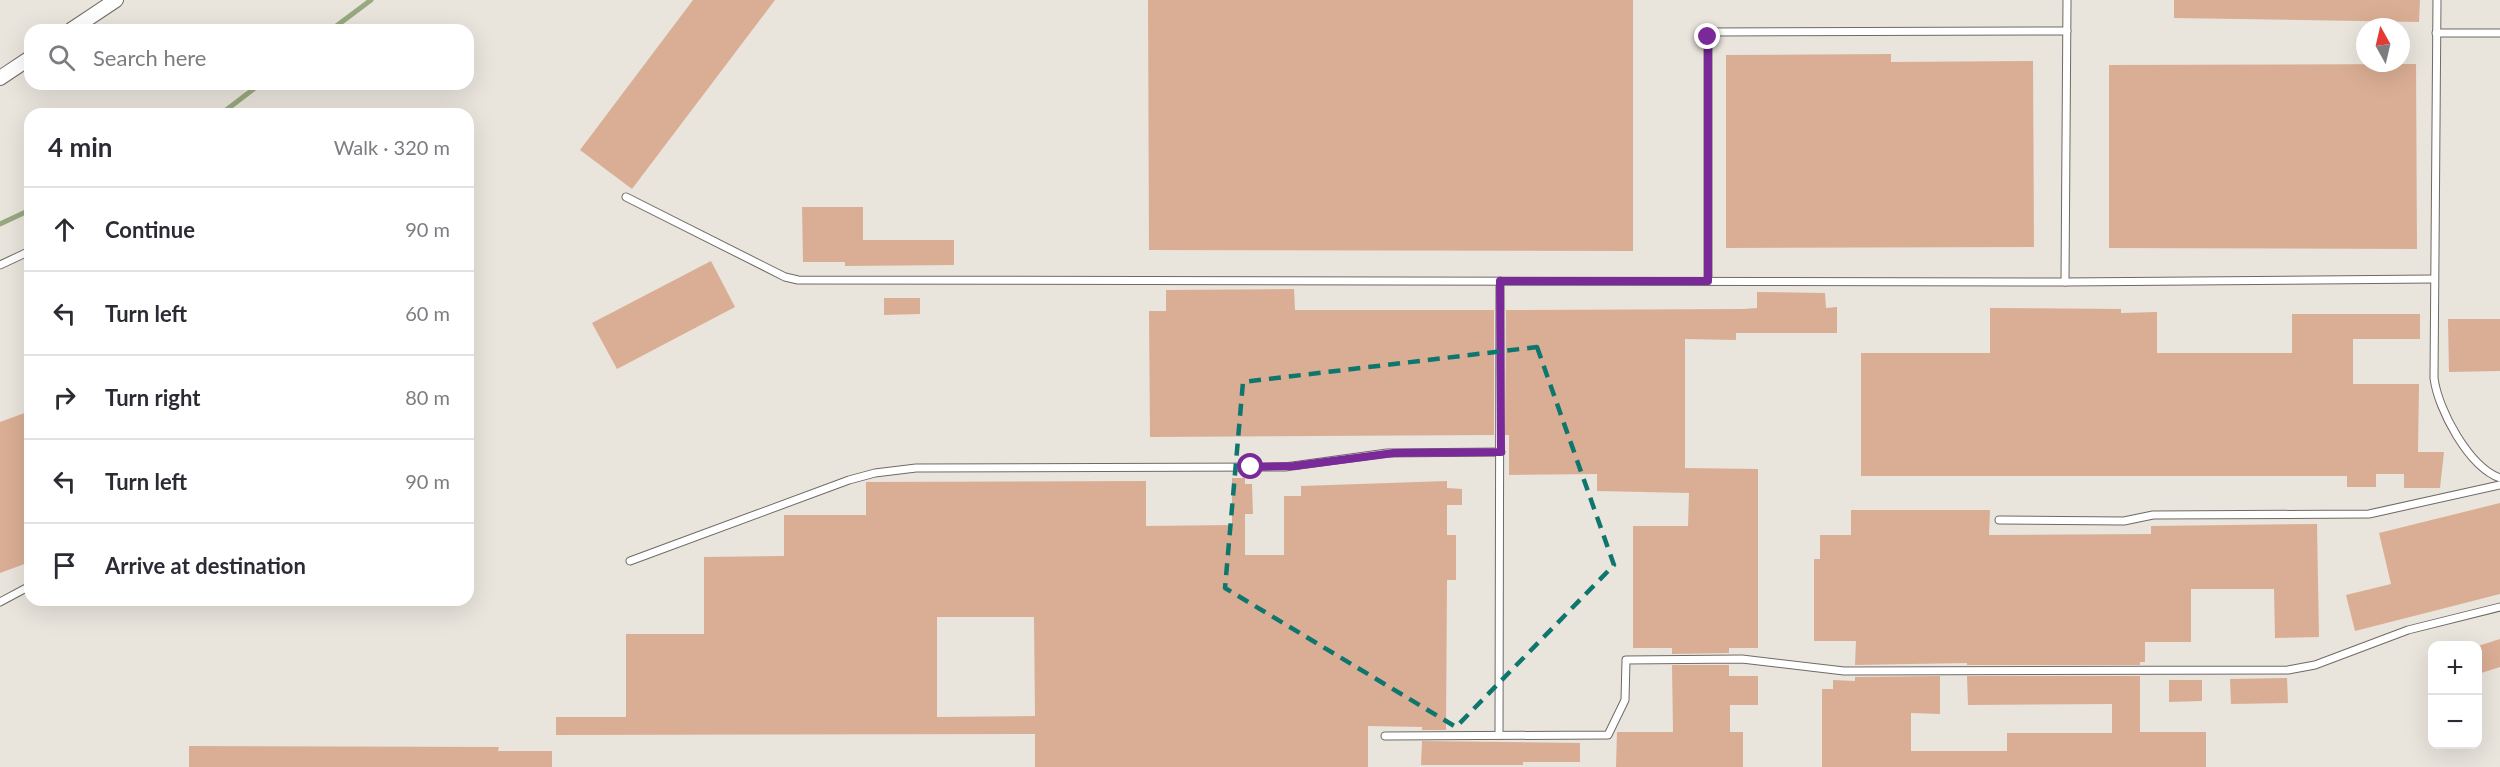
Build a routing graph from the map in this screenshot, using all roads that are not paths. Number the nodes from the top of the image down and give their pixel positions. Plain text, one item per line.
1 (116, 0) edge
2 (2067, 0) edge
3 (2437, 0) edge
4 (80, 24) edge
5 (2067, 31) junction
6 (2436, 33) junction
7 (2500, 33) edge
8 (24, 62) edge
9 (0, 78) edge
10 (626, 197) dead end
11 (24, 254) edge
12 (0, 265) edge
13 (2433, 279) junction
14 (1500, 281) junction
15 (1708, 281) junction
16 (2065, 282) junction
17 (1501, 452) junction
18 (2500, 478) edge
19 (2500, 485) edge
20 (1999, 520) dead end
21 (630, 561) dead end
22 (24, 589) edge
23 (0, 602) edge
24 (2500, 607) edge
25 (1499, 735) junction
26 (1385, 736) dead end

1 - 4 street
2 - 5 lane
3 - 6 lane
5 - 15 lane
5 - 16 lane
6 - 7 lane
6 - 13 lane
8 - 9 street
10 - 14 lane
11 - 12 lane
13 - 16 lane
13 - 18 lane
14 - 15 lane
14 - 17 lane
15 - 16 lane
17 - 21 lane
17 - 25 lane
19 - 20 lane
22 - 23 lane
24 - 25 lane
25 - 26 lane

